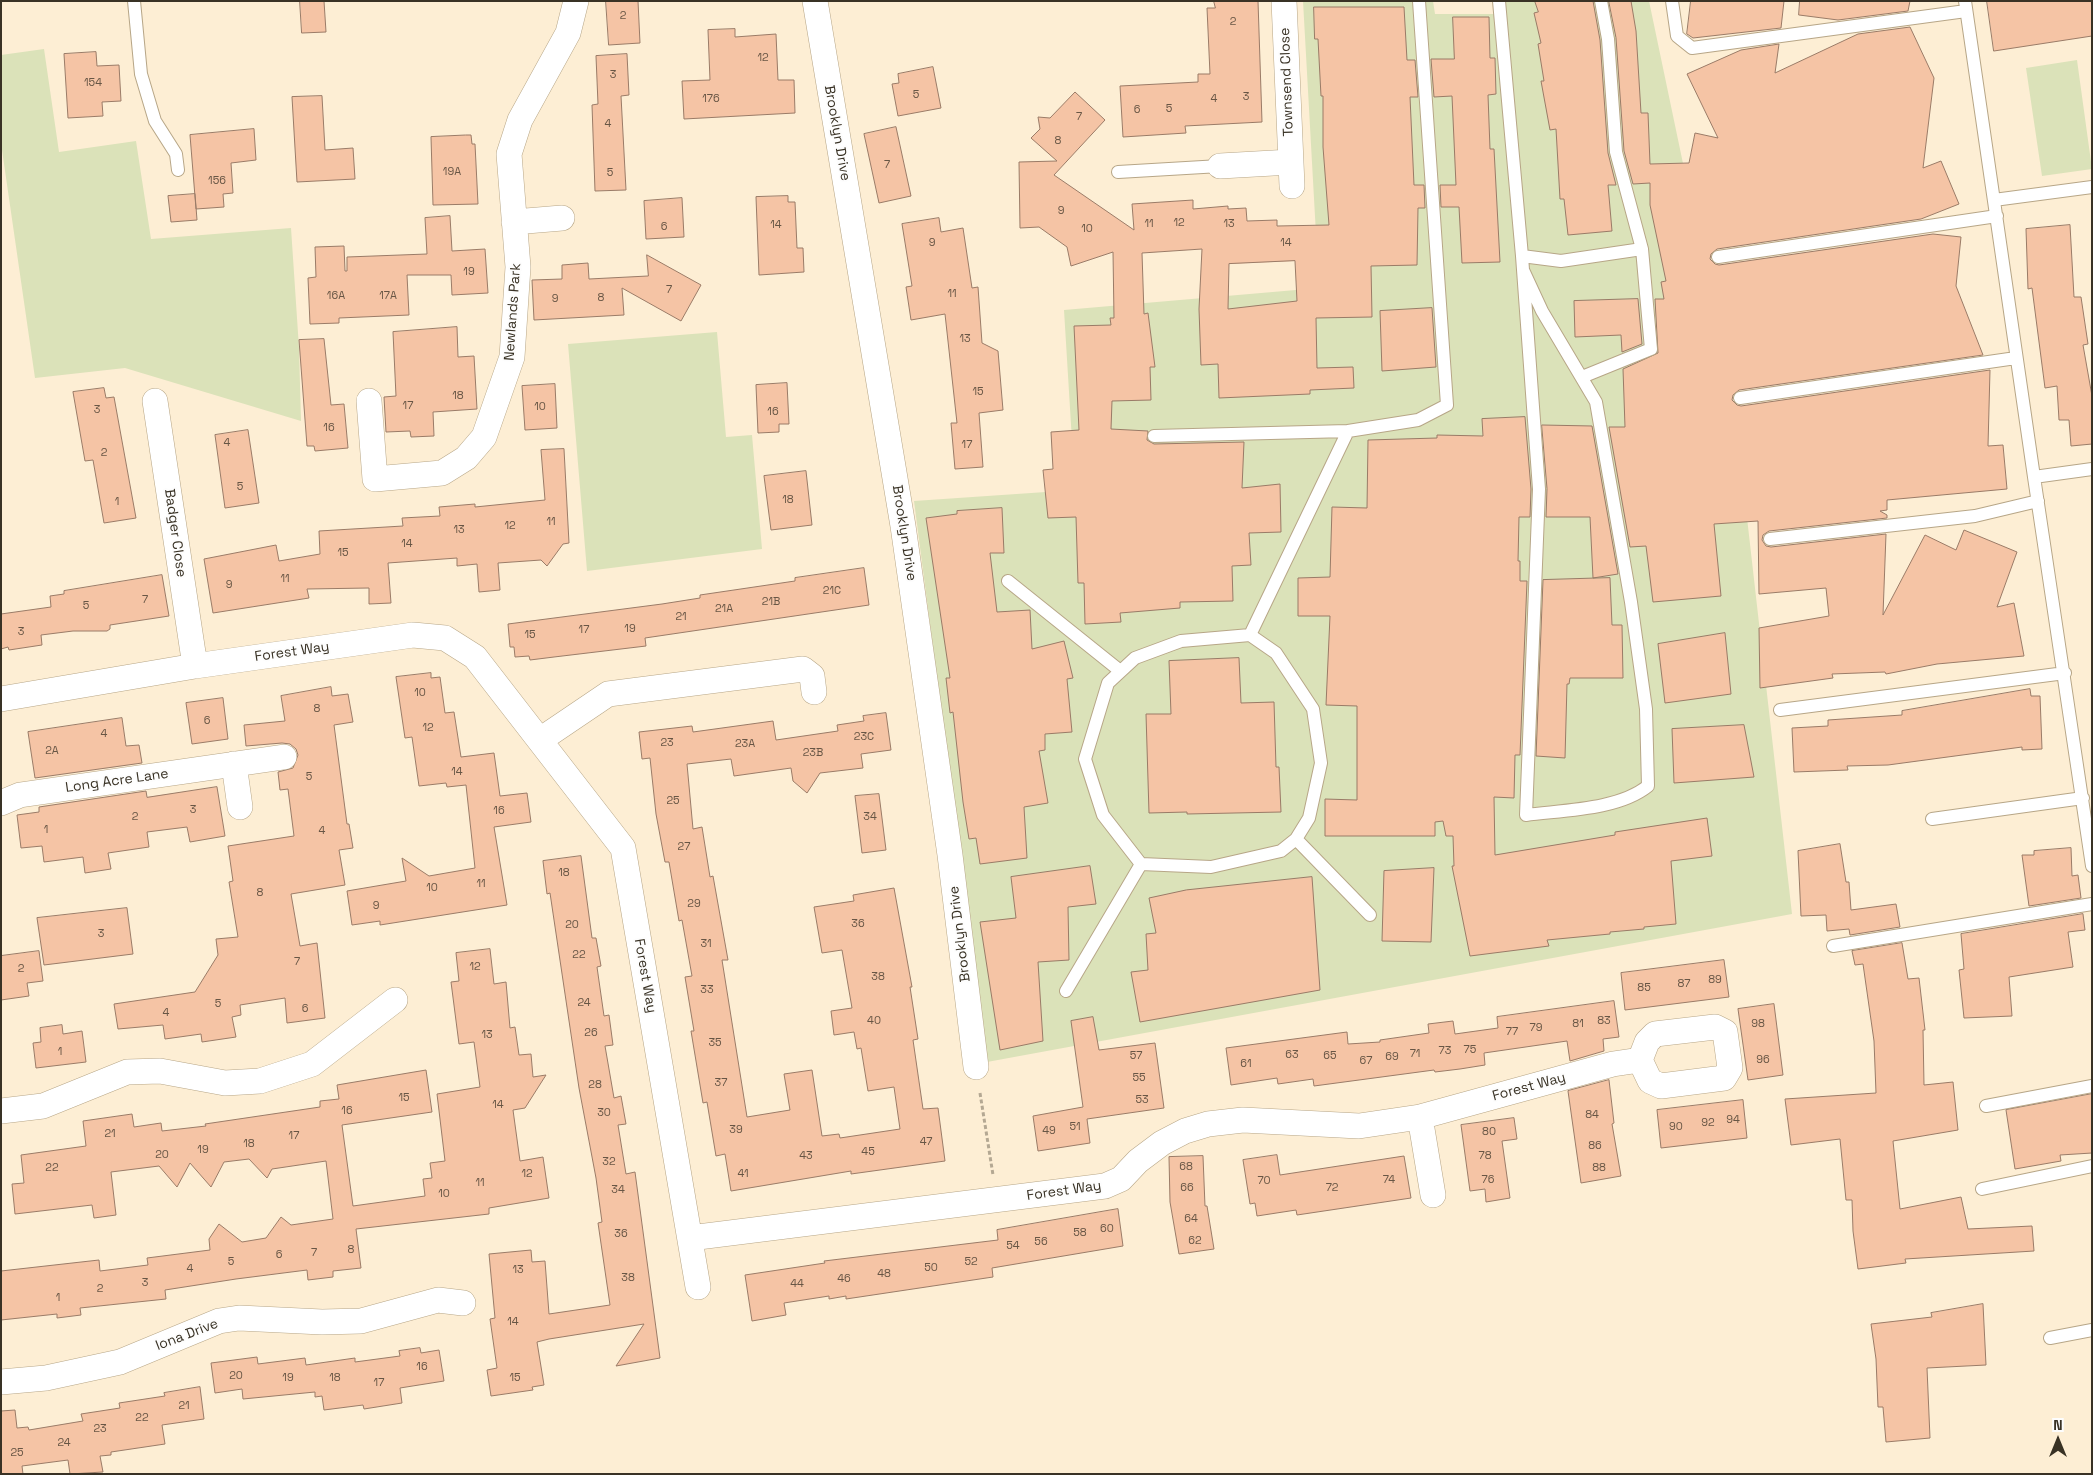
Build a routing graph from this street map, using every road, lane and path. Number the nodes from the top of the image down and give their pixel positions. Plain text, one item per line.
1 (134, 1) edge
2 (576, 1) edge
3 (815, 1) edge
4 (1284, 1) edge
5 (1419, 1) edge
6 (1499, 1) edge
7 (1601, 1) edge
8 (1672, 1) edge
9 (1966, 6) edge
10 (1220, 166) joint
11 (178, 170) dead end
12 (1118, 172) dead end
13 (2092, 187) edge
14 (1994, 200) junction
15 (1996, 216) junction
16 (562, 218) dead end
17 (514, 222) junction
18 (1642, 249) junction
19 (1522, 256) junction
20 (1718, 257) dead end
21 (1523, 270) junction
22 (2016, 358) junction
23 (1582, 377) junction
24 (1740, 398) dead end
25 (155, 401) dead end
26 (369, 402) dead end
27 (1348, 431) junction
28 (1154, 436) dead end
29 (2092, 468) edge
30 (2034, 477) junction
31 (2038, 501) junction
32 (1770, 539) dead end
33 (1008, 581) dead end
34 (1250, 635) junction
35 (194, 666) junction
36 (1119, 670) junction
37 (2065, 673) junction
38 (814, 692) dead end
39 (1, 699) edge
40 (1780, 710) dead end
41 (540, 740) junction
42 (284, 757) dead end
43 (234, 764) junction
44 (2083, 798) junction
45 (1, 803) edge
46 (240, 807) dead end
47 (1932, 819) dead end
48 (1296, 839) junction
49 (1141, 864) junction
50 (2092, 866) edge
51 (2092, 904) edge
52 (1370, 915) dead end
53 (1833, 946) dead end
54 (1066, 991) dead end
55 (396, 1000) dead end
56 (1640, 1060) dead end
57 (976, 1067) joint
58 (2092, 1086) edge
59 (1986, 1106) dead end
60 (1, 1111) edge
61 (1420, 1117) junction
62 (2092, 1166) edge
63 (1982, 1189) dead end
64 (1433, 1195) dead end
65 (997, 1201) junction
66 (690, 1238) junction
67 (698, 1287) dead end
68 (463, 1303) dead end
69 (2092, 1330) edge
70 (2050, 1338) dead end
71 (1, 1382) edge

1 - 11 lane
2 - 17 street, Newlands Park
3 - 57 street, Brooklyn Drive
4 - 10 street, Townsend Close
5 - 27 lane
6 - 19 lane
7 - 18 lane
8 - 9 lane
9 - 14 lane
10 - 12 lane
13 - 14 lane
14 - 15 lane
15 - 20 lane
15 - 22 lane
16 - 17 street
17 - 26 street, Newlands Park
18 - 19 lane
18 - 23 lane
19 - 21 lane
21 - 23 lane
21 - 23 lane
22 - 24 lane
22 - 30 lane
25 - 35 street, Badger Close
27 - 28 lane
27 - 34 lane
29 - 30 lane
30 - 31 lane
31 - 32 lane
31 - 37 lane
33 - 36 lane
34 - 36 lane
34 - 48 lane
35 - 39 street, Forest Way
35 - 41 street, Forest Way
36 - 49 lane
37 - 40 lane
37 - 44 lane
38 - 41 street
41 - 66 street, Forest Way
42 - 43 street, Long Acre Lane
43 - 45 street, Long Acre Lane
43 - 46 street
44 - 47 lane
44 - 50 lane
48 - 49 lane
48 - 52 lane
49 - 54 lane
51 - 53 lane
55 - 60 street
56 - 61 street, Forest Way
57 - 65 path
58 - 59 lane
61 - 64 street
61 - 65 street, Forest Way
62 - 63 lane
65 - 66 street, Forest Way
66 - 67 street, Forest Way
68 - 71 street, Iona Drive
69 - 70 lane

